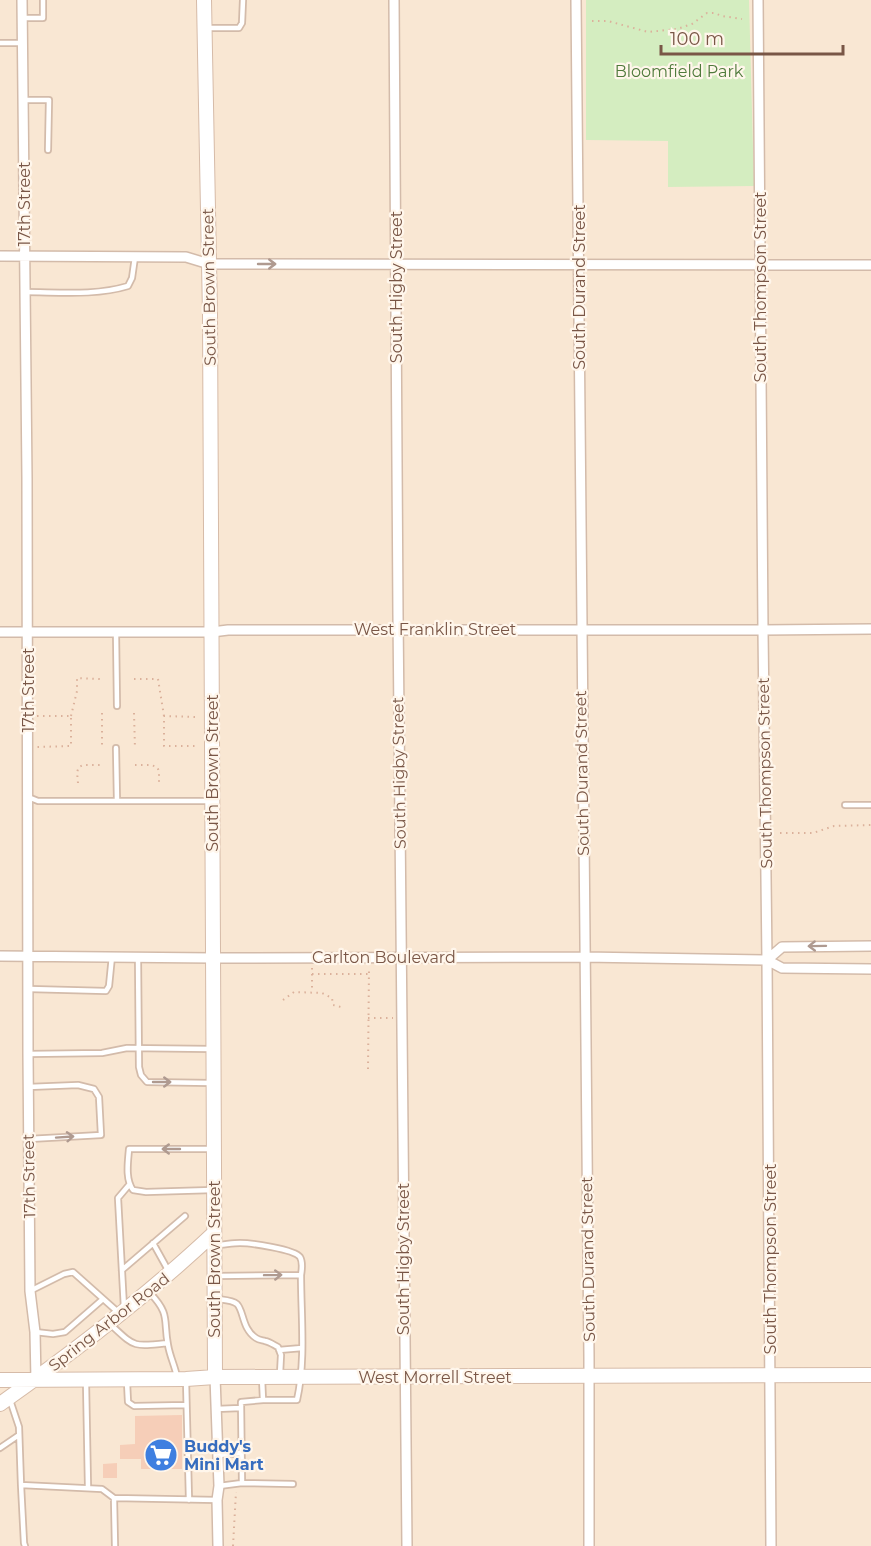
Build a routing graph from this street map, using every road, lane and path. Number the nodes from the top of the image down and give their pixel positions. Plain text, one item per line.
1 (21, 0) edge
2 (43, 0) edge
3 (204, 0) edge
4 (243, 0) edge
5 (394, 0) edge
6 (576, 0) edge
7 (758, 0) edge
8 (22, 18) junction
9 (742, 19) dead end
10 (592, 21) dead end
11 (205, 28) junction
12 (0, 43) edge
13 (22, 43) junction
14 (24, 100) junction
15 (48, 150) dead end
16 (0, 256) edge
17 (25, 256) junction
18 (135, 257) junction
19 (209, 264) junction
20 (395, 264) junction
21 (579, 264) junction
22 (760, 264) junction
23 (871, 265) edge
24 (24, 291) junction
25 (398, 629) junction
26 (581, 629) junction
27 (871, 629) edge
28 (762, 630) junction
29 (0, 632) edge
30 (27, 632) junction
31 (116, 632) junction
32 (212, 632) junction
33 (101, 679) dead end
34 (134, 679) dead end
35 (117, 706) dead end
36 (102, 713) dead end
37 (134, 713) dead end
38 (71, 716) junction
39 (164, 716) junction
40 (37, 717) dead end
41 (195, 717) dead end
42 (195, 746) dead end
43 (37, 747) dead end
44 (116, 748) dead end
45 (102, 749) dead end
46 (135, 749) dead end
47 (102, 765) dead end
48 (135, 765) dead end
49 (78, 783) dead end
50 (159, 783) dead end
51 (28, 797) junction
52 (117, 801) junction
53 (213, 801) junction
54 (845, 805) dead end
55 (871, 805) edge
56 (871, 825) edge
57 (780, 833) dead end
58 (871, 946) edge
59 (0, 956) edge
60 (29, 956) junction
61 (112, 956) junction
62 (138, 957) junction
63 (401, 957) junction
64 (584, 957) junction
65 (213, 958) junction
66 (767, 960) junction
67 (312, 968) dead end
68 (369, 968) dead end
69 (871, 969) edge
70 (312, 974) junction
71 (369, 974) junction
72 (29, 989) junction
73 (312, 992) junction
74 (283, 1000) dead end
75 (341, 1007) dead end
76 (368, 1018) junction
77 (393, 1018) dead end
78 (139, 1048) junction
79 (214, 1049) junction
80 (28, 1054) junction
81 (368, 1070) dead end
82 (214, 1083) junction
83 (28, 1087) junction
84 (29, 1139) junction
85 (214, 1149) junction
86 (129, 1185) junction
87 (214, 1190) junction
88 (185, 1216) dead end
89 (214, 1239) junction
90 (153, 1244) junction
91 (122, 1270) junction
92 (170, 1274) junction
93 (301, 1275) junction
94 (214, 1276) junction
95 (30, 1291) junction
96 (148, 1292) junction
97 (104, 1299) junction
98 (215, 1299) junction
99 (118, 1317) junction
100 (35, 1332) junction
101 (167, 1343) junction
102 (302, 1348) junction
103 (279, 1350) junction
104 (770, 1375) junction
105 (871, 1375) edge
106 (589, 1376) junction
107 (215, 1377) junction
108 (262, 1377) junction
109 (280, 1377) junction
110 (301, 1377) junction
111 (404, 1377) junction
112 (86, 1379) junction
113 (126, 1379) junction
114 (181, 1379) junction
115 (0, 1380) edge
116 (36, 1380) junction
117 (263, 1400) junction
118 (5, 1401) edge
119 (186, 1405) junction
120 (241, 1408) junction
121 (216, 1409) junction
122 (19, 1434) junction
123 (0, 1449) edge
124 (242, 1453) junction
125 (218, 1455) junction
126 (242, 1483) junction
127 (293, 1484) dead end
128 (21, 1485) junction
129 (219, 1486) junction
130 (88, 1487) junction
131 (114, 1498) junction
132 (189, 1500) junction
133 (217, 1500) junction
134 (26, 1546) edge
135 (115, 1546) edge
136 (218, 1546) edge
137 (406, 1546) edge
138 (589, 1546) edge
139 (771, 1546) edge

1 - 8 street, 17th Street
2 - 8 lane
3 - 11 main road, South Brown Street
4 - 11 lane
5 - 20 street, South Higby Street
6 - 21 street, South Durand Street
7 - 22 street, South Thompson Street
8 - 13 street, 17th Street
9 - 10 path
11 - 19 main road, South Brown Street
12 - 13 lane
13 - 14 street, 17th Street
14 - 15 lane
14 - 17 street, 17th Street
16 - 17 street
17 - 18 street
17 - 24 street, 17th Street
18 - 19 street
18 - 24 lane
19 -> 20 street
19 - 32 main road, South Brown Street
20 - 21 street
20 - 25 street, South Higby Street
21 - 22 street
21 - 26 street, South Durand Street
22 - 23 street
22 - 28 street, South Thompson Street
24 - 30 street, 17th Street
25 - 26 street, West Franklin Street
25 - 32 street, West Franklin Street
25 - 63 street, South Higby Street
26 - 28 street, West Franklin Street
26 - 64 street, South Durand Street
27 - 28 street, West Franklin Street
28 - 66 street, South Thompson Street
29 - 30 street, West Franklin Street
30 - 31 street, West Franklin Street
30 - 51 street, 17th Street
31 - 32 street, West Franklin Street
31 - 35 lane
32 - 53 main road, South Brown Street
33 - 38 path
34 - 39 path
36 - 45 path
37 - 46 path
38 - 40 path
38 - 43 path
39 - 41 path
39 - 42 path
44 - 52 lane
47 - 49 path
48 - 50 path
51 - 52 lane
51 - 60 street, 17th Street
52 - 53 lane
53 - 65 main road, South Brown Street
54 - 55 lane
56 - 57 path
58 -> 66 street, Carlton Boulevard
59 - 60 street, Carlton Boulevard
60 - 61 street, Carlton Boulevard
60 - 72 street, 17th Street
61 - 62 street, Carlton Boulevard
61 - 72 lane
62 - 65 street, Carlton Boulevard
62 - 78 lane
63 - 64 street, Carlton Boulevard
63 - 65 street, Carlton Boulevard
63 - 111 street, South Higby Street
64 - 66 street, Carlton Boulevard
64 - 106 street, South Durand Street
65 - 79 main road, South Brown Street
66 - 69 street, Carlton Boulevard
66 - 104 street, South Thompson Street
67 - 70 path
68 - 71 path
70 - 71 path
70 - 73 path
71 - 76 path
72 - 80 street, 17th Street
73 - 74 path
73 - 75 path
76 - 77 path
76 - 81 path
78 - 79 lane
78 - 80 lane
78 -> 82 lane
79 - 82 main road, South Brown Street
80 - 83 street, 17th Street
82 - 85 main road, South Brown Street
83 - 84 street, 17th Street
84 -> 83 lane
84 - 95 street, 17th Street
85 -> 86 lane
85 - 87 main road, South Brown Street
86 - 87 lane
86 - 91 lane
87 - 89 main road, South Brown Street
88 - 90 lane
89 - 92 main road, Spring Arbor Road
89 - 93 lane
89 - 94 main road, South Brown Street
90 - 91 lane
90 - 92 lane
91 - 99 lane
92 - 96 main road, Spring Arbor Road
94 -> 93 lane
93 - 102 lane
94 - 98 main road, South Brown Street
95 - 97 lane
95 - 100 street, 17th Street
96 - 99 main road, Spring Arbor Road
96 - 101 lane
97 - 99 lane
97 - 100 lane
98 - 103 lane
98 - 107 main road, South Brown Street
99 - 101 lane
99 - 116 main road, Spring Arbor Road
100 - 116 street, 17th Street
101 - 114 lane
102 - 103 lane
102 - 110 lane
103 - 109 lane
104 - 105 main road, West Morrell Street
104 - 106 main road, West Morrell Street
104 - 139 street, South Thompson Street
106 - 111 main road, West Morrell Street
106 - 138 street, South Durand Street
107 - 108 main road, West Morrell Street
107 - 114 main road, West Morrell Street
107 - 121 street, South Brown Street
108 - 109 main road, West Morrell Street
108 - 117 lane
109 - 110 main road, West Morrell Street
110 - 111 main road, West Morrell Street
110 - 117 lane
111 - 137 street, South Higby Street
112 - 113 main road, West Morrell Street
112 - 116 main road, West Morrell Street
112 - 130 lane
113 - 114 main road, West Morrell Street
113 - 119 lane
114 - 119 lane
115 - 116 main road, West Morrell Street
116 - 118 main road, Spring Arbor Road
117 - 120 lane
118 - 122 lane
119 - 132 lane
120 - 121 lane
120 - 124 lane
121 - 125 street, South Brown Street
122 - 123 lane
122 - 128 lane
124 - 125 lane
124 - 126 lane
125 - 129 street, South Brown Street
126 - 127 lane
126 - 129 lane
128 - 130 lane
128 - 134 lane
129 - 133 street, South Brown Street
130 - 131 lane
131 - 132 lane
131 - 135 lane
132 - 133 lane
133 - 136 street, South Brown Street

